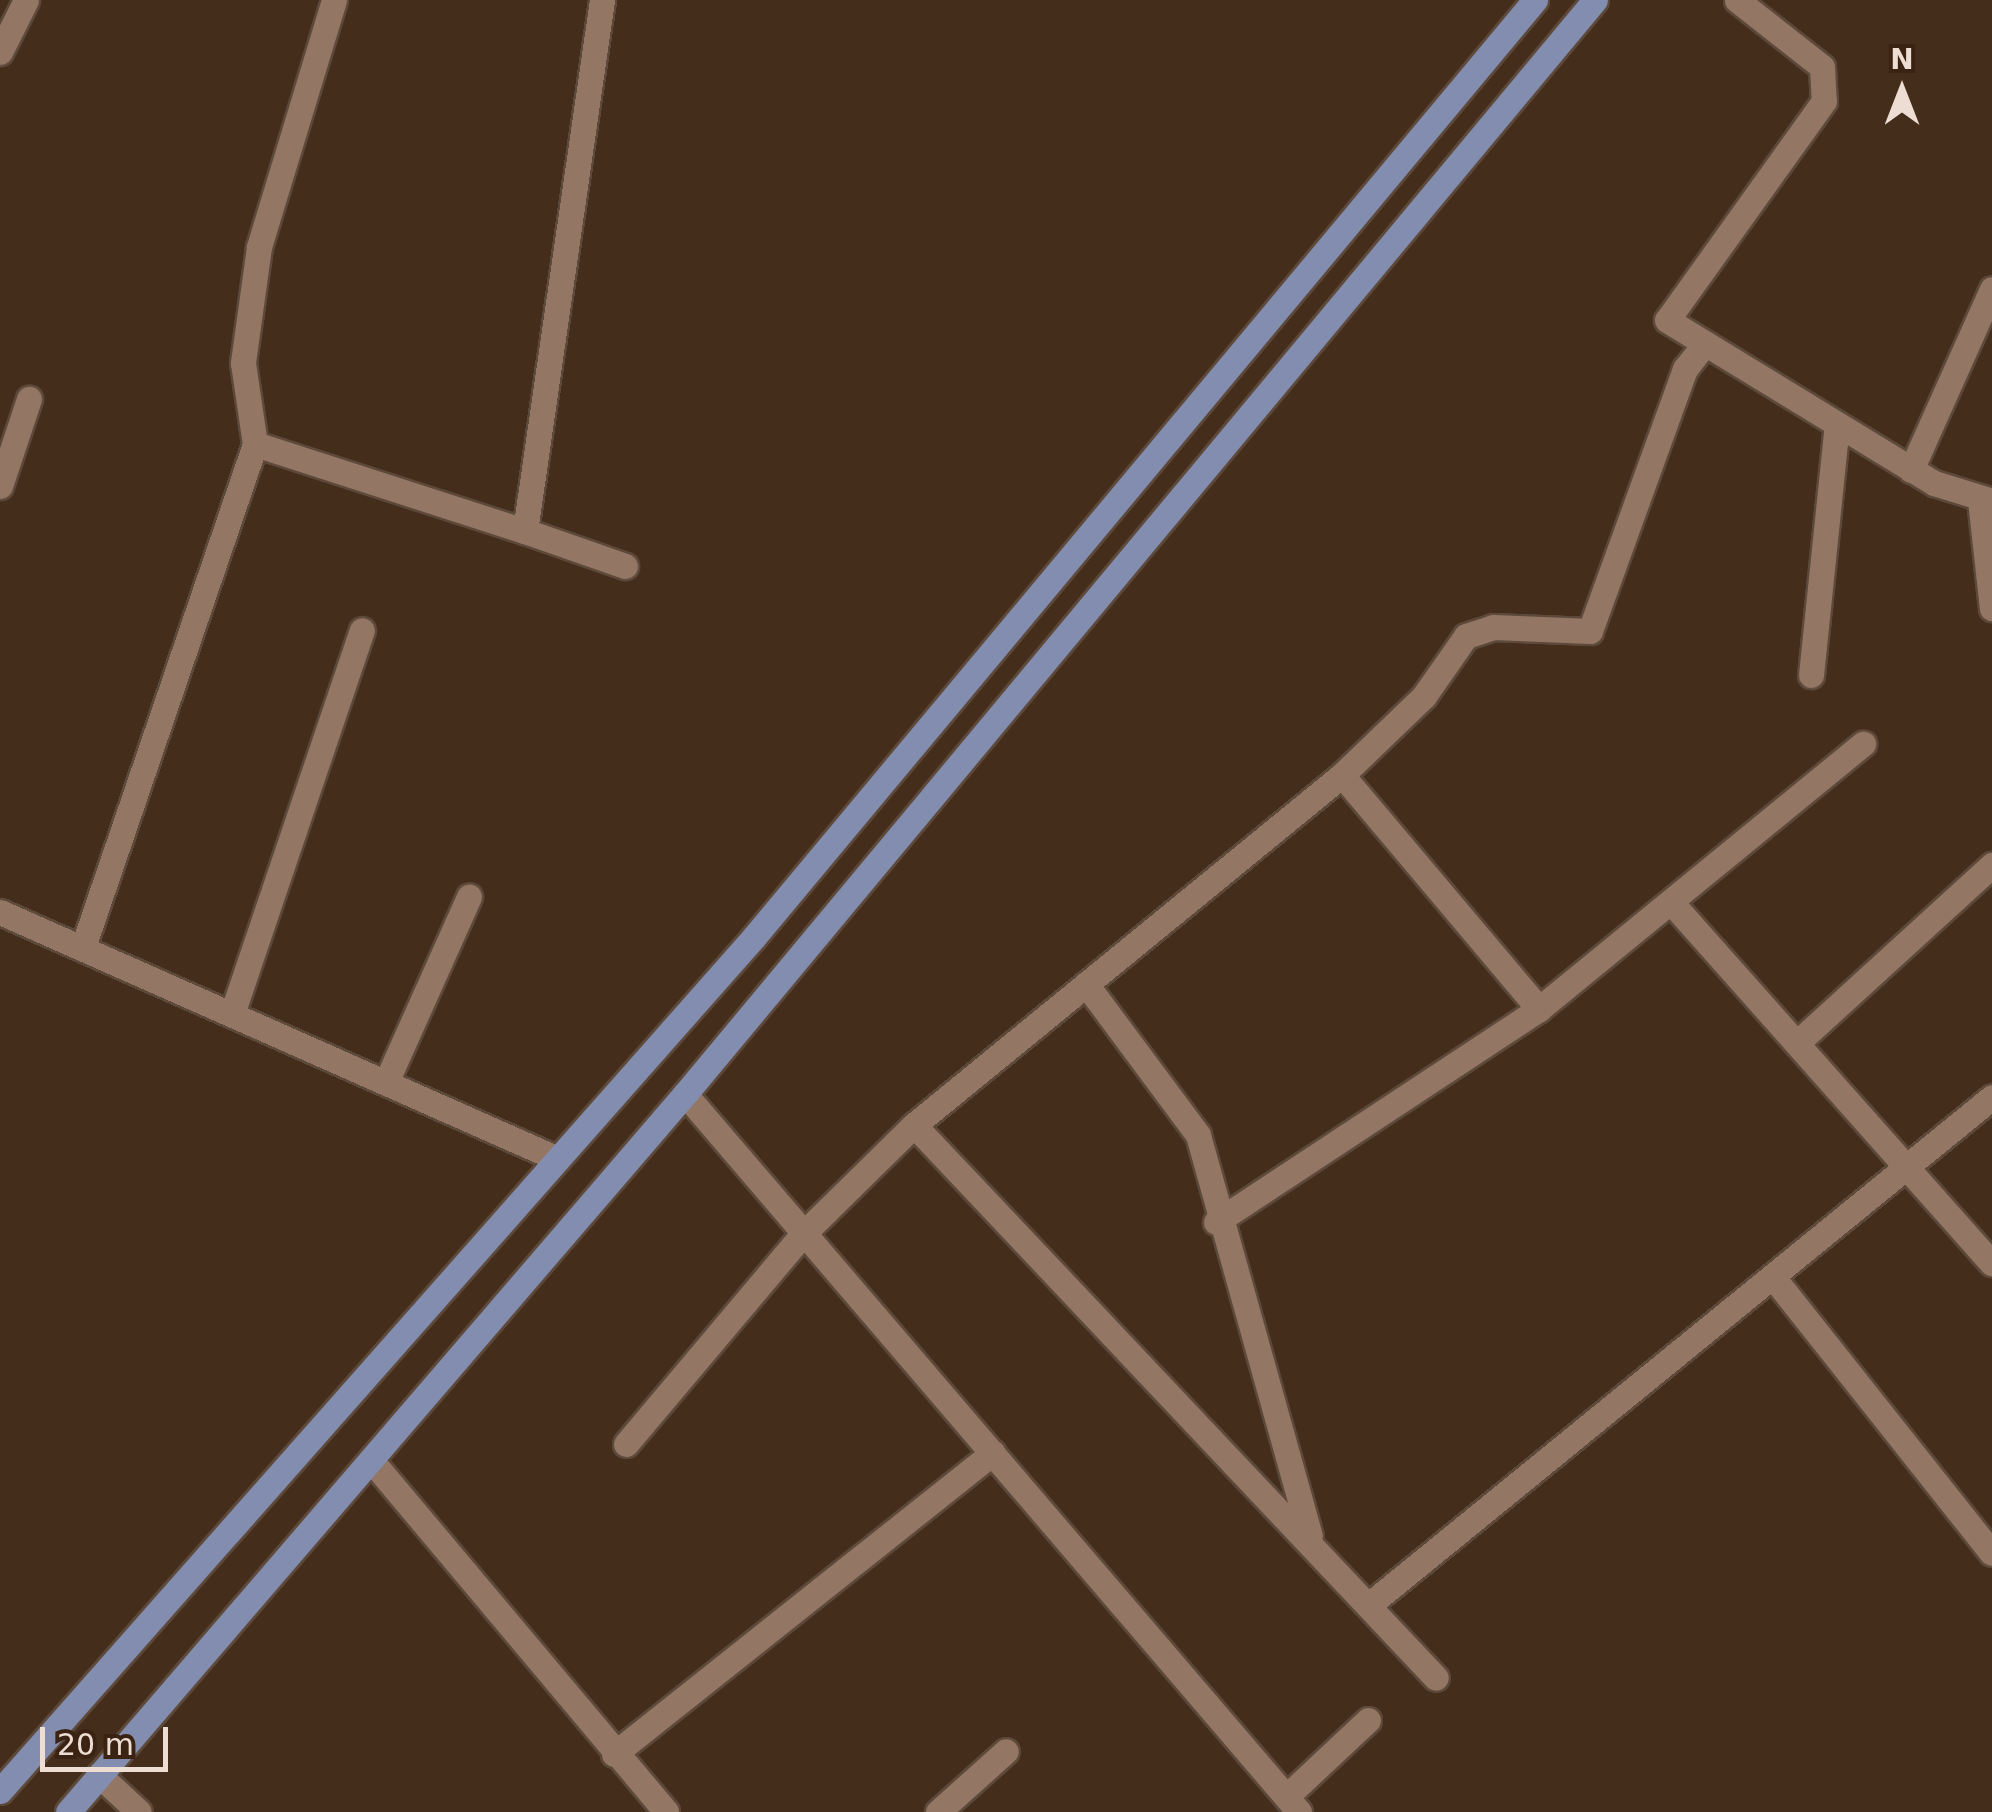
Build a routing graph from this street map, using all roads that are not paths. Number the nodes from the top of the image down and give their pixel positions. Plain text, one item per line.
1 (26, 0) edge
2 (334, 0) edge
3 (602, 0) edge
4 (1535, 0) edge
5 (1594, 0) edge
6 (1737, 0) edge
7 (0, 52) edge
8 (1992, 289) edge
9 (1703, 346) junction
10 (28, 399) dead end
11 (1836, 425) junction
12 (255, 444) junction
13 (1911, 470) junction
14 (0, 486) edge
15 (1986, 500) edge
16 (525, 531) junction
17 (625, 566) dead end
18 (1992, 608) edge
19 (362, 630) dead end
20 (1810, 675) dead end
21 (1863, 744) dead end
22 (1342, 774) junction
23 (1992, 865) edge
24 (469, 897) dead end
25 (1671, 902) junction
26 (0, 912) edge
27 (83, 947) junction
28 (1086, 984) junction
29 (1540, 1009) junction
30 (233, 1011) junction
31 (1798, 1042) junction
32 (387, 1080) junction
33 (685, 1094) junction
34 (1992, 1097) edge
35 (914, 1125) junction
36 (558, 1158) junction
37 (1911, 1166) junction
38 (1216, 1222) junction
39 (802, 1235) junction
40 (1992, 1263) edge
41 (1774, 1277) junction
42 (626, 1444) dead end
43 (993, 1453) junction
44 (371, 1460) junction
45 (1312, 1543) junction
46 (1992, 1554) edge
47 (1370, 1604) junction
48 (1436, 1678) dead end
49 (1368, 1720) dead end
50 (1006, 1751) dead end
51 (614, 1754) junction
52 (99, 1775) junction
53 (0, 1791) edge
54 (1293, 1804) edge
55 (68, 1812) edge
56 (139, 1812) edge
57 (666, 1812) edge
58 (938, 1812) edge

1 - 7 street
2 - 12 street
3 - 16 street
4 - 36 main road
5 - 33 main road
6 - 9 street
8 - 13 street
9 - 11 street
9 - 22 street
10 - 14 street
11 - 13 street
11 - 20 street
12 - 16 street
12 - 27 street
13 - 15 street
15 - 18 street
16 - 17 street
19 - 30 street
21 - 25 street
22 - 28 street
22 - 29 street
23 - 31 street
24 - 32 street
25 - 29 street
25 - 31 street
26 - 27 street
27 - 30 street
28 - 35 street
28 - 38 street
29 - 38 street
30 - 32 street
31 - 37 street
32 - 36 street
33 - 39 street
33 - 44 main road
34 - 37 street
35 - 39 street
35 - 45 street
36 - 53 main road
37 - 40 street
37 - 41 street
38 - 45 street
39 - 42 street
39 - 43 street
41 - 46 street
41 - 47 street
43 - 51 street
43 - 54 street
44 - 51 street
44 - 52 main road
45 - 47 street
47 - 48 street
49 - 54 street
50 - 58 street
51 - 57 street
52 - 55 main road
52 - 56 street

